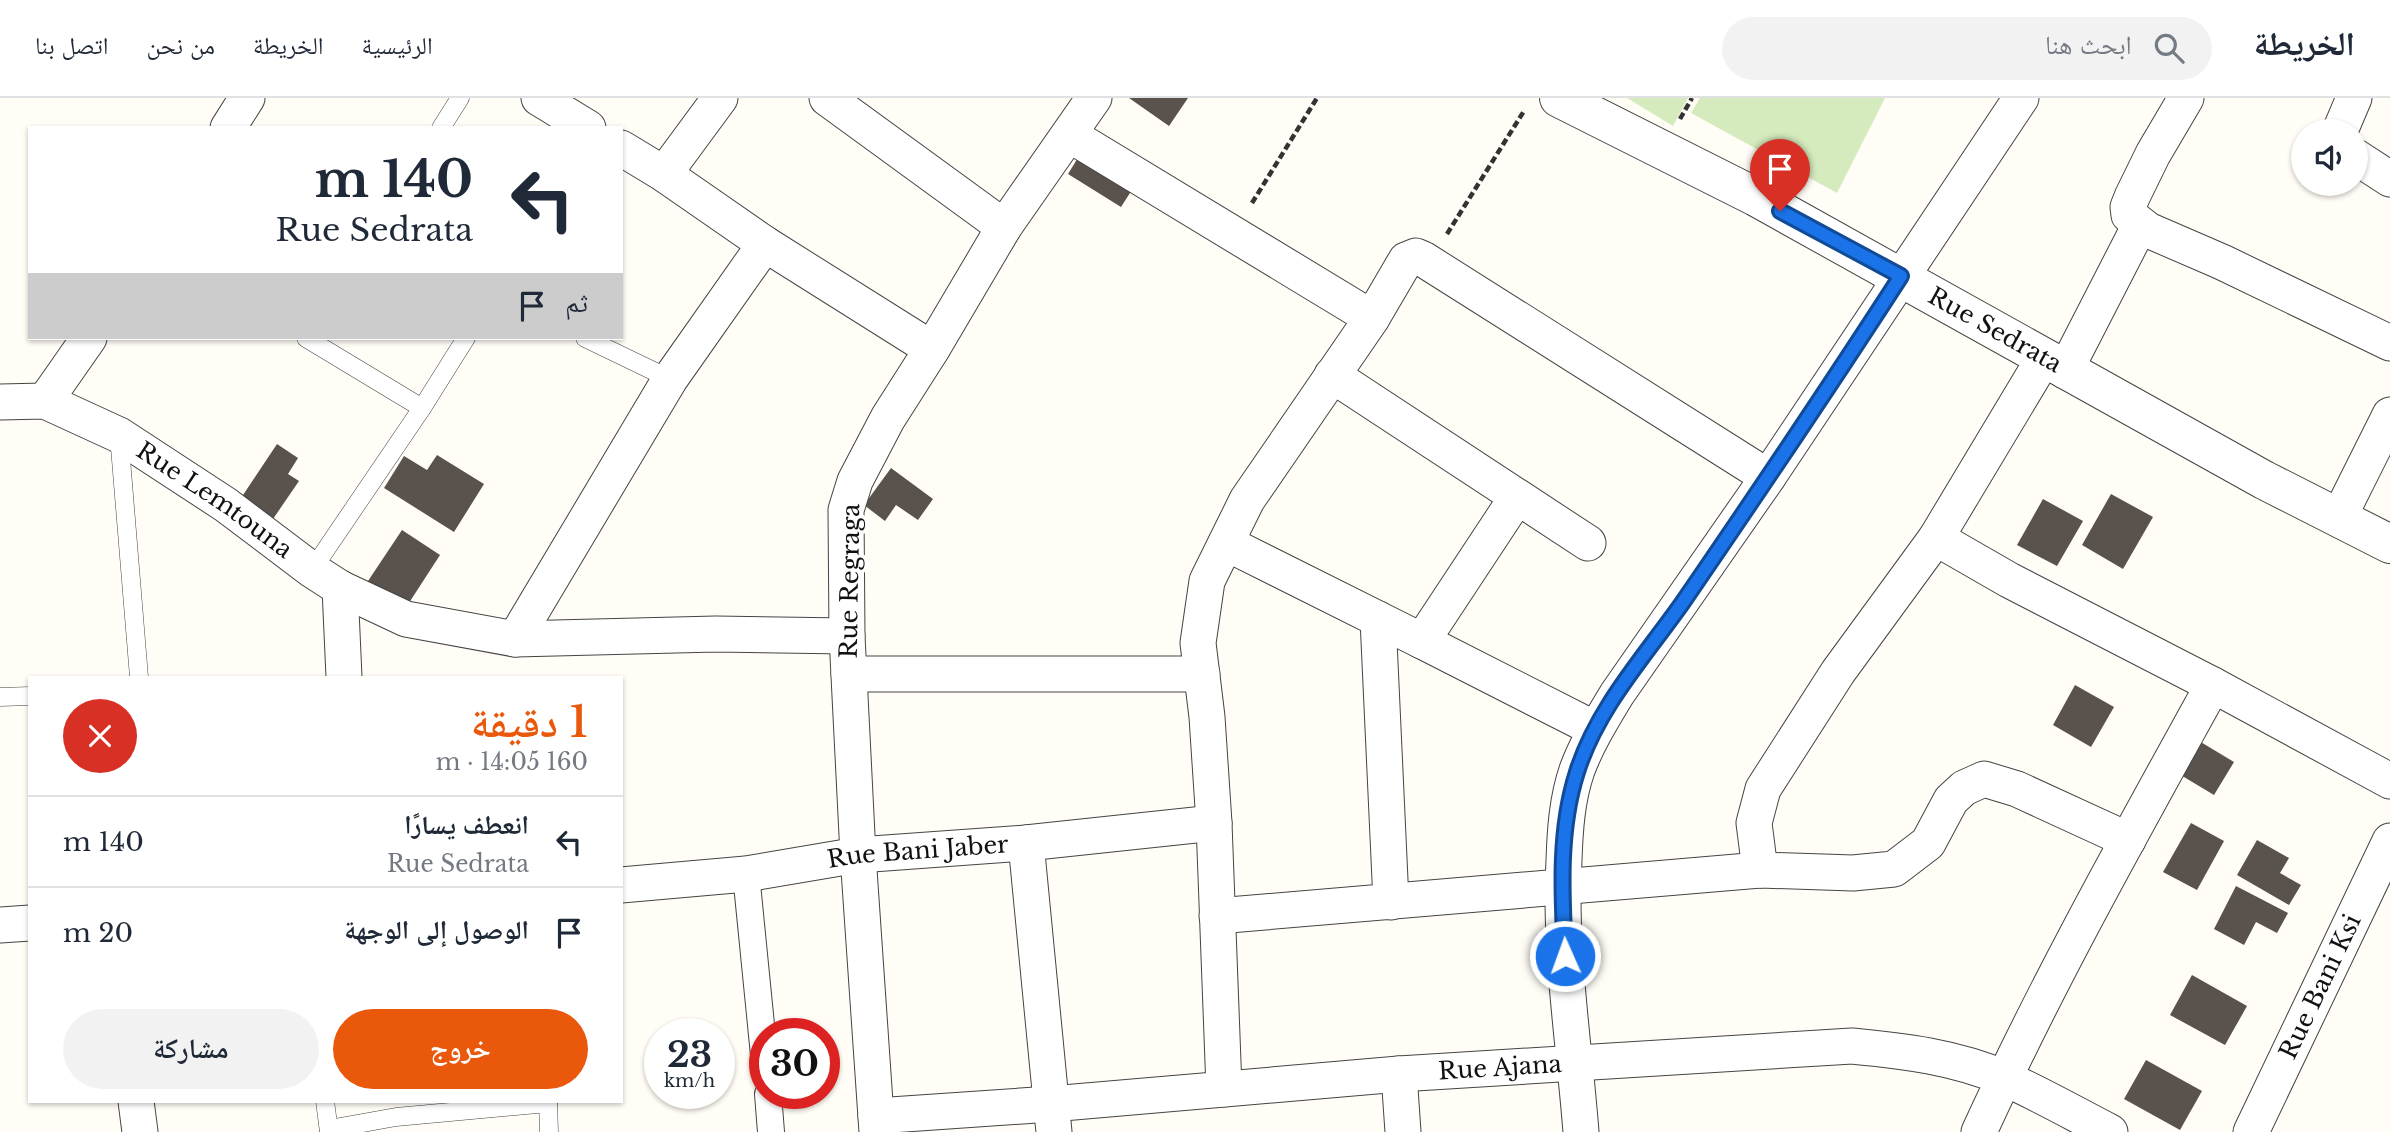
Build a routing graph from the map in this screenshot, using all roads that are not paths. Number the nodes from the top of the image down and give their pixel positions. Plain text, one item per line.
1 (247, 98) edge
2 (460, 98) edge
3 (538, 98) edge
4 (720, 98) edge
5 (827, 98) edge
6 (1094, 98) edge
7 (2021, 98) edge
8 (2186, 98) edge
9 (2354, 98) edge
10 (1543, 103) edge
11 (869, 111) edge
12 (2345, 119) edge
13 (229, 126) edge
14 (442, 126) edge
15 (585, 126) edge
16 (1070, 135) junction
17 (623, 149) edge
18 (2368, 165) edge
19 (664, 174) junction
20 (2390, 179) edge
21 (2140, 225) junction
22 (1004, 227) junction
23 (765, 244) junction
24 (1901, 276) junction
25 (1372, 318) junction
26 (88, 340) edge
27 (309, 340) edge
28 (465, 340) edge
29 (589, 340) edge
30 (2390, 343) edge
31 (932, 349) junction
32 (2055, 365) junction
33 (1332, 375) junction
34 (670, 379) junction
35 (45, 401) junction
36 (0, 402) edge
37 (422, 408) junction
38 (2390, 415) edge
39 (119, 435) junction
40 (1768, 477) junction
41 (1517, 496) junction
42 (2339, 517) junction
43 (1936, 538) junction
44 (1226, 542) junction
45 (1588, 543) dead end
46 (2390, 544) edge
47 (326, 579) junction
48 (1378, 619) junction
49 (847, 636) junction
50 (515, 639) junction
51 (1422, 641) junction
52 (849, 674) junction
53 (1202, 674) junction
54 (139, 676) edge
55 (344, 676) edge
56 (2213, 685) junction
57 (28, 696) edge
58 (0, 697) edge
59 (1595, 729) junction
60 (2390, 781) edge
61 (1214, 823) junction
62 (2128, 840) junction
63 (2390, 841) edge
64 (1026, 843) junction
65 (858, 855) junction
66 (1760, 870) junction
67 (746, 874) junction
68 (623, 885) edge
69 (1562, 887) junction
70 (1391, 902) junction
71 (1217, 916) junction
72 (28, 923) edge
73 (0, 925) edge
74 (760, 1018) edge
75 (1575, 1062) junction
76 (1399, 1074) junction
77 (2004, 1078) junction
78 (1224, 1089) junction
79 (136, 1103) edge
80 (325, 1103) edge
81 (538, 1103) edge
82 (548, 1103) edge
83 (769, 1109) edge
84 (1053, 1118) edge
85 (876, 1124) edge
86 (329, 1131) edge
87 (130, 1132) edge
88 (140, 1132) edge
89 (549, 1132) edge
90 (771, 1132) edge
91 (1403, 1132) edge
92 (1581, 1132) edge
93 (1979, 1132) edge
94 (2110, 1132) edge
95 (2251, 1132) edge

1 - 13 street
2 - 14 lane
3 - 15 street
4 - 19 street
5 - 11 street
6 - 16 street, Rue Regraga
7 - 24 street
8 - 21 street
9 - 12 street
10 - 24 street, Rue Sedrata
11 - 22 street
16 - 22 street, Rue Regraga
16 - 25 street
17 - 19 street
18 - 20 street
19 - 23 street
21 - 30 street
21 - 32 street
22 - 31 street, Rue Regraga
23 - 31 street
23 - 34 street
24 - 32 street, Rue Sedrata
24 - 40 street
25 - 33 street
25 - 40 street
26 - 35 street
27 - 37 lane
28 - 37 lane
29 - 34 lane
31 - 49 street, Rue Regraga
32 - 42 street, Rue Sedrata
32 - 43 street
33 - 41 street
33 - 44 street
34 - 50 street
35 - 36 street, Rue Lemtouna
35 - 39 street, Rue Lemtouna
37 - 47 lane
38 - 42 street
39 - 47 street, Rue Lemtouna
39 - 54 lane
40 - 59 street
41 - 45 street
41 - 51 street
42 - 46 street, Rue Sedrata
43 - 56 street
43 - 66 street
44 - 48 street
44 - 53 street
47 - 50 street, Rue Lemtouna
47 - 55 street
48 - 51 street
48 - 70 street
49 - 50 street, Rue Lemtouna
49 - 52 street, Rue Regraga
51 - 59 street
52 - 53 street
52 - 65 street, Rue Regraga
53 - 61 street
56 - 60 street
56 - 62 street
57 - 58 lane
59 - 69 street
61 - 64 street, Rue Bani Jaber
61 - 71 street
62 - 66 street
62 - 77 street
63 - 95 street, Rue Bani Ksi
64 - 65 street, Rue Bani Jaber
64 - 84 street
65 - 67 street, Rue Bani Jaber
65 - 85 street, Rue Regraga
66 - 69 street
67 - 68 street, Rue Bani Jaber
67 - 74 street
69 - 70 street
69 - 75 street
70 - 71 street
71 - 78 street
72 - 73 street
75 - 76 street, Rue Ajana
75 - 77 street, Rue Ajana
75 - 92 street
76 - 78 street, Rue Ajana
76 - 91 street
77 - 93 street
77 - 94 street, Rue Ajana
78 - 84 street, Rue Ajana
79 - 88 street
80 - 86 lane
81 - 86 lane
82 - 89 lane
83 - 90 street
84 - 85 street, Rue Ajana
87 - 88 lane

